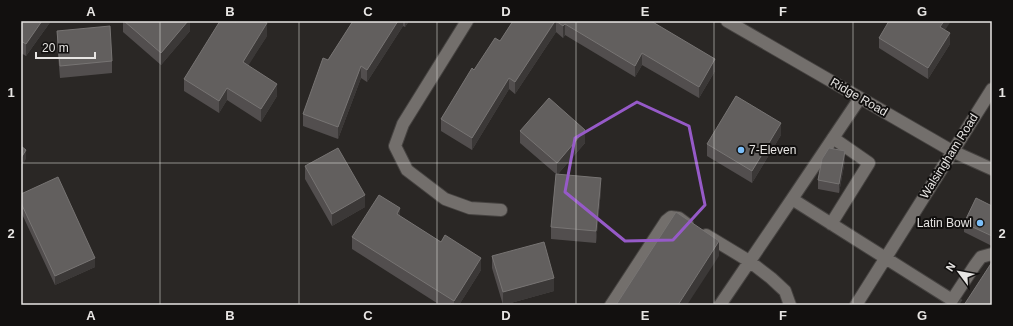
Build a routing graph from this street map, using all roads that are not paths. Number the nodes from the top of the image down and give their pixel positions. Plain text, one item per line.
1 (467, 21) edge
2 (727, 21) edge
3 (992, 89) edge
4 (860, 98) junction
5 (833, 138) junction
6 (952, 151) junction
7 (992, 169) edge
8 (792, 199) junction
9 (501, 210) dead end
10 (831, 224) junction
11 (992, 254) edge
12 (885, 259) junction
13 (749, 261) junction
14 (861, 303) edge
15 (611, 305) edge
16 (720, 305) edge
17 (790, 305) edge

1 - 9 street
2 - 4 street, Ridge Road
3 - 6 street, Walsingham Road
4 - 5 street
4 - 6 street, Ridge Road
5 - 8 street
5 - 10 street
6 - 7 street, Ridge Road
6 - 12 street, Walsingham Road
8 - 10 street
8 - 13 street
10 - 12 street
11 - 12 street
12 - 14 street, Walsingham Road
13 - 15 street
13 - 16 street
13 - 17 street

